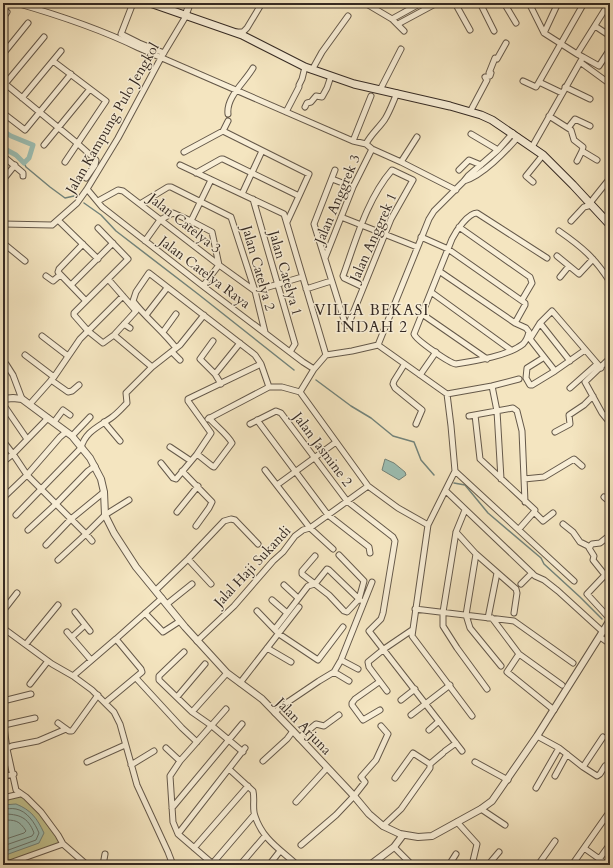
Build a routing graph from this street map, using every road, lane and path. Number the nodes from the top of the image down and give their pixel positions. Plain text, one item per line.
1 (16, 3) edge
2 (133, 3) edge
3 (150, 3) edge
4 (190, 3) edge
5 (262, 3) edge
6 (367, 3) edge
7 (421, 3) edge
8 (437, 3) edge
9 (455, 3) edge
10 (488, 3) edge
11 (504, 3) edge
12 (529, 3) edge
13 (584, 3) edge
14 (556, 4) edge
15 (481, 5) edge
16 (608, 5) edge
17 (166, 6) edge
18 (8, 12) dead end
19 (186, 16) junction
20 (348, 16) dead end
21 (3, 18) edge
22 (392, 19) junction
23 (28, 23) dead end
24 (398, 24) junction
25 (516, 24) dead end
26 (595, 26) junction
27 (223, 28) junction
28 (470, 30) dead end
29 (121, 31) junction
30 (404, 31) dead end
31 (494, 31) dead end
32 (544, 33) junction
33 (116, 36) junction
34 (610, 36) edge
35 (44, 37) dead end
36 (506, 43) dead end
37 (560, 43) junction
38 (400, 49) dead end
39 (610, 49) edge
40 (61, 51) dead end
41 (3, 54) edge
42 (578, 54) junction
43 (163, 55) junction
44 (582, 60) junction
45 (53, 61) junction
46 (305, 67) junction
47 (253, 68) dead end
48 (312, 70) junction
49 (71, 74) junction
50 (331, 76) junction
51 (523, 81) dead end
52 (539, 82) junction
53 (4, 83) edge
54 (610, 84) edge
55 (565, 88) junction
56 (90, 89) junction
57 (236, 90) junction
58 (380, 90) junction
59 (397, 93) junction
60 (562, 93) junction
61 (371, 96) dead end
62 (22, 98) junction
63 (590, 99) dead end
64 (305, 107) dead end
65 (39, 112) junction
66 (286, 112) junction
67 (470, 112) junction
68 (3, 113) edge
69 (228, 114) dead end
70 (549, 116) junction
71 (228, 121) dead end
72 (590, 126) dead end
73 (58, 128) junction
74 (568, 128) junction
75 (222, 132) junction
76 (472, 134) dead end
77 (515, 135) junction
78 (417, 137) dead end
79 (353, 141) junction
80 (77, 143) junction
81 (366, 144) junction
82 (44, 145) dead end
83 (532, 146) junction
84 (372, 149) junction
85 (498, 150) junction
86 (582, 150) junction
87 (262, 151) junction
88 (184, 152) dead end
89 (543, 155) junction
90 (3, 156) edge
91 (597, 160) dead end
92 (577, 161) dead end
93 (65, 162) dead end
94 (400, 162) junction
95 (180, 165) dead end
96 (481, 165) junction
97 (15, 166) junction
98 (335, 170) dead end
99 (459, 170) dead end
100 (196, 172) junction
101 (252, 172) junction
102 (23, 176) dead end
103 (86, 178) dead end
104 (610, 178) edge
105 (332, 179) junction
106 (3, 180) edge
107 (211, 180) junction
108 (464, 181) junction
109 (533, 182) dead end
110 (353, 187) junction
111 (87, 189) junction
112 (456, 190) junction
113 (242, 194) junction
114 (299, 196) junction
115 (253, 199) junction
116 (98, 201) junction
117 (201, 202) junction
118 (140, 204) junction
119 (591, 204) junction
120 (341, 217) junction
121 (160, 220) junction
122 (191, 221) junction
123 (571, 221) dead end
124 (60, 222) dead end
125 (287, 222) junction
126 (3, 224) edge
127 (362, 225) junction
128 (610, 225) edge
129 (459, 227) junction
130 (98, 228) dead end
131 (559, 231) dead end
132 (384, 234) junction
133 (421, 237) junction
134 (145, 241) junction
135 (3, 243) edge
136 (113, 243) junction
137 (83, 244) junction
138 (417, 247) junction
139 (448, 249) junction
140 (557, 256) dead end
141 (325, 258) junction
142 (546, 258) dead end
143 (98, 259) junction
144 (593, 259) junction
145 (25, 261) dead end
146 (219, 265) junction
147 (569, 266) junction
148 (439, 271) junction
149 (60, 275) junction
150 (46, 276) dead end
151 (302, 277) junction
152 (560, 277) dead end
153 (108, 279) junction
154 (331, 281) junction
155 (610, 282) edge
156 (71, 285) junction
157 (277, 285) junction
158 (203, 286) junction
159 (167, 288) junction
160 (363, 288) junction
161 (306, 289) junction
162 (255, 291) junction
163 (431, 292) junction
164 (123, 296) junction
165 (86, 300) junction
166 (522, 300) junction
167 (176, 314) dead end
168 (422, 314) junction
169 (146, 315) junction
170 (204, 316) junction
171 (515, 323) junction
172 (540, 323) junction
173 (124, 324) junction
174 (130, 328) dead end
175 (88, 331) junction
176 (163, 332) junction
177 (265, 332) junction
178 (114, 335) junction
179 (42, 336) dead end
180 (213, 341) dead end
181 (240, 343) junction
182 (378, 346) junction
183 (174, 350) junction
184 (510, 350) junction
185 (585, 350) junction
186 (290, 352) junction
187 (436, 352) junction
188 (326, 355) junction
189 (25, 356) dead end
190 (68, 356) junction
191 (543, 358) junction
192 (610, 358) edge
193 (486, 359) junction
194 (180, 360) dead end
195 (570, 361) junction
196 (6, 364) dead end
197 (261, 364) junction
198 (404, 365) junction
199 (599, 366) junction
200 (152, 367) junction
201 (314, 369) junction
202 (555, 371) junction
203 (215, 374) junction
204 (420, 375) junction
205 (52, 378) junction
206 (518, 379) dead end
207 (221, 384) junction
208 (79, 385) dead end
209 (492, 386) junction
210 (269, 387) junction
211 (570, 388) dead end
212 (300, 392) junction
213 (447, 394) junction
214 (593, 396) junction
215 (3, 399) edge
216 (22, 399) junction
217 (3, 404) edge
218 (30, 404) junction
219 (497, 411) junction
220 (70, 415) dead end
221 (468, 416) dead end
222 (475, 416) junction
223 (90, 417) dead end
224 (209, 418) junction
225 (51, 420) junction
226 (257, 420) junction
227 (104, 422) junction
228 (203, 423) junction
229 (610, 423) edge
230 (250, 424) dead end
231 (416, 424) dead end
232 (217, 428) junction
233 (555, 432) dead end
234 (211, 433) junction
235 (69, 434) junction
236 (27, 439) junction
237 (3, 441) edge
238 (120, 441) dead end
239 (336, 442) junction
240 (170, 447) dead end
241 (81, 448) junction
242 (13, 454) junction
243 (197, 454) junction
244 (314, 459) junction
245 (191, 461) junction
246 (3, 462) edge
247 (161, 463) dead end
248 (95, 466) junction
249 (582, 466) dead end
250 (265, 470) dead end
251 (182, 471) junction
252 (455, 471) junction
253 (296, 472) junction
254 (27, 475) junction
255 (524, 478) junction
256 (501, 480) junction
257 (277, 485) junction
258 (198, 486) junction
259 (368, 486) junction
260 (41, 490) junction
261 (446, 491) junction
262 (104, 492) junction
263 (604, 497) dead end
264 (3, 498) edge
265 (129, 500) dead end
266 (347, 501) junction
267 (525, 502) junction
268 (610, 502) edge
269 (56, 504) junction
270 (465, 510) junction
271 (177, 512) dead end
272 (534, 512) junction
273 (553, 513) dead end
274 (16, 515) dead end
275 (105, 515) junction
276 (328, 515) junction
277 (71, 519) junction
278 (563, 524) dead end
279 (428, 525) junction
280 (196, 526) dead end
281 (310, 528) junction
282 (519, 529) junction
283 (28, 530) dead end
284 (456, 532) junction
285 (86, 534) junction
286 (610, 535) edge
287 (92, 541) dead end
288 (258, 544) dead end
289 (46, 545) dead end
290 (590, 547) junction
291 (333, 549) dead end
292 (370, 553) dead end
293 (476, 554) junction
294 (339, 555) dead end
295 (315, 556) dead end
296 (188, 559) junction
297 (58, 560) dead end
298 (497, 573) junction
299 (532, 573) junction
300 (574, 581) dead end
301 (372, 582) dead end
302 (192, 584) dead end
303 (211, 584) dead end
304 (316, 584) junction
305 (521, 584) dead end
306 (284, 585) dead end
307 (156, 590) junction
308 (17, 593) dead end
309 (162, 598) junction
310 (298, 598) junction
311 (272, 600) dead end
312 (361, 601) junction
313 (167, 604) junction
314 (58, 605) dead end
315 (299, 607) dead end
316 (415, 608) junction
317 (3, 612) edge
318 (74, 612) dead end
319 (257, 612) dead end
320 (442, 612) junction
321 (145, 613) junction
322 (287, 613) junction
323 (514, 613) dead end
324 (466, 615) junction
325 (490, 618) junction
326 (610, 620) edge
327 (180, 621) junction
328 (85, 625) junction
329 (343, 627) dead end
330 (3, 628) edge
331 (275, 629) junction
332 (90, 630) dead end
333 (412, 630) junction
334 (67, 632) dead end
335 (602, 633) junction
336 (279, 634) junction
337 (72, 637) junction
338 (116, 639) junction
339 (197, 641) junction
340 (26, 644) junction
341 (610, 644) edge
342 (267, 648) junction
343 (384, 649) junction
344 (184, 652) dead end
345 (519, 654) junction
346 (91, 660) junction
347 (341, 660) junction
348 (48, 661) junction
349 (291, 662) dead end
350 (572, 663) dead end
351 (205, 664) dead end
352 (501, 666) dead end
353 (358, 669) dead end
354 (334, 672) junction
355 (227, 673) junction
356 (73, 676) junction
357 (136, 678) junction
358 (349, 681) dead end
359 (240, 682) junction
360 (379, 682) junction
361 (30, 684) dead end
362 (450, 685) junction
363 (562, 685) dead end
364 (415, 689) junction
365 (487, 689) dead end
366 (387, 691) dead end
367 (32, 694) dead end
368 (98, 695) junction
369 (177, 697) junction
370 (401, 700) dead end
371 (3, 701) edge
372 (106, 702) junction
373 (426, 703) junction
374 (226, 709) dead end
375 (380, 710) dead end
376 (554, 710) junction
377 (192, 712) junction
378 (274, 713) junction
379 (339, 715) dead end
380 (411, 715) dead end
381 (472, 716) dead end
382 (35, 718) dead end
383 (439, 721) junction
384 (4, 723) edge
385 (58, 723) dead end
386 (242, 724) dead end
387 (212, 726) junction
388 (381, 726) dead end
389 (66, 729) junction
390 (293, 730) junction
391 (429, 730) dead end
392 (537, 736) junction
393 (603, 737) dead end
394 (299, 738) junction
395 (228, 740) junction
396 (197, 742) junction
397 (456, 743) junction
398 (125, 746) junction
399 (166, 748) dead end
400 (559, 748) junction
401 (5, 750) edge
402 (154, 751) dead end
403 (462, 751) dead end
404 (567, 754) junction
405 (180, 761) junction
406 (263, 761) dead end
407 (86, 762) dead end
408 (475, 762) dead end
409 (430, 764) junction
410 (131, 765) junction
411 (605, 766) dead end
412 (583, 767) junction
413 (327, 768) junction
414 (230, 769) junction
415 (14, 774) junction
416 (3, 776) edge
417 (555, 776) dead end
418 (395, 778) dead end
419 (508, 780) junction
420 (248, 786) junction
421 (536, 788) dead end
422 (20, 794) junction
423 (354, 796) junction
424 (3, 798) edge
425 (296, 802) dead end
426 (172, 808) junction
427 (481, 809) junction
428 (610, 811) edge
429 (254, 815) junction
430 (457, 822) junction
431 (383, 826) junction
432 (505, 826) dead end
433 (178, 834) junction
434 (265, 836) junction
435 (401, 836) junction
436 (555, 841) dead end
437 (63, 844) junction
438 (610, 844) edge
439 (301, 845) dead end
440 (394, 847) junction
441 (194, 848) junction
442 (584, 848) junction
443 (280, 851) junction
444 (499, 852) dead end
445 (105, 854) dead end
446 (456, 854) dead end
447 (599, 859) junction
448 (7, 864) edge
449 (213, 864) edge
450 (87, 865) edge
451 (103, 865) edge
452 (173, 865) edge
453 (240, 865) edge
454 (268, 865) edge
455 (297, 865) edge
456 (370, 865) edge
457 (412, 865) edge
458 (449, 865) edge
459 (472, 865) edge
460 (488, 865) edge
461 (538, 865) edge
462 (572, 865) edge
463 (595, 865) edge
464 (608, 865) edge

1 - 33 street
2 - 29 street
3 - 17 main road
4 - 19 street
5 - 27 street
6 - 22 street
7 - 22 street
8 - 24 street
9 - 28 street
10 - 15 street
11 - 25 street
12 - 32 street
13 - 37 street
14 - 32 street
15 - 31 street
16 - 26 street
17 - 19 main road
18 - 21 street
19 - 27 main road
19 - 43 street, Jalan Kampung Pulo Jengkol
20 - 48 street
22 - 24 street
23 - 41 street
24 - 30 street
26 - 34 street
26 - 42 street
27 - 46 main road
29 - 33 street
29 - 43 street
32 - 37 street
33 - 43 street
35 - 53 street
36 - 67 street
37 - 42 street
37 - 52 street
38 - 58 street
39 - 44 street
40 - 45 street
42 - 44 street
43 - 57 street
43 - 111 street, Jalan Kampung Pulo Jengkol
44 - 54 street
44 - 55 street
45 - 49 street
45 - 62 street
46 - 48 main road
46 - 66 street
47 - 57 street
48 - 50 main road
49 - 56 street
49 - 65 street
50 - 58 main road
50 - 64 street
51 - 52 street
52 - 60 street
53 - 62 street
55 - 60 street
55 - 63 street
56 - 73 street
56 - 80 street
57 - 66 street
57 - 69 street
58 - 59 main road
59 - 67 main road
59 - 81 street
60 - 70 street
61 - 79 street
62 - 65 street
65 - 68 street
65 - 73 street
66 - 79 street
67 - 77 main road
70 - 74 street
70 - 83 street
71 - 75 street
72 - 74 street
73 - 80 street
73 - 82 street
74 - 86 street
75 - 87 street
75 - 88 street
76 - 85 street
77 - 83 main road
77 - 85 street
77 - 108 street
78 - 94 street
79 - 81 street
80 - 93 street
80 - 103 street
81 - 84 street
83 - 89 main road
84 - 94 street
84 - 110 street, Jalan Anggrek 3
85 - 96 street
86 - 91 street
86 - 92 street
87 - 101 street
87 - 114 street
89 - 109 street
89 - 119 main road
90 - 97 street
94 - 112 street
95 - 100 street
96 - 99 street
96 - 108 street
97 - 102 street
97 - 106 street
98 - 105 street
100 - 101 street
100 - 107 street
101 - 113 street
101 - 114 street
104 - 119 street
105 - 110 street
105 - 141 street
107 - 113 street
107 - 117 street
108 - 112 street
110 - 120 street, Jalan Anggrek 3
111 - 116 street, Jalan Catelya Raya
111 - 126 street, Jalan Kampung Pulo Jengkol
112 - 133 street
113 - 115 street
114 - 125 street
115 - 125 street
115 - 157 street, Jalan Catelya 1
116 - 118 street, Jalan Catelya 3
116 - 134 street, Jalan Catelya Raya
117 - 118 street, Jalan Catelya 2
117 - 122 street
117 - 162 street, Jalan Catelya 2
118 - 121 street, Jalan Catelya 3
119 - 123 street
119 - 128 main road
120 - 127 street
120 - 141 street, Jalan Anggrek 3
121 - 122 street
121 - 134 street
121 - 146 street, Jalan Catelya 3
122 - 146 street
124 - 137 street
125 - 151 street
127 - 132 street
127 - 132 street, Jalan Anggrek 1
127 - 160 street
129 - 139 street
129 - 142 street
129 - 166 street
130 - 136 street
131 - 144 street
132 - 138 street
132 - 160 street, Jalan Anggrek 1
133 - 138 street
133 - 139 street
134 - 158 street, Jalan Catelya Raya
135 - 145 street
136 - 143 street
136 - 153 street
137 - 143 street
137 - 149 street
138 - 182 street
139 - 148 street
139 - 166 street
140 - 147 street
141 - 154 street
143 - 156 street
144 - 147 street
144 - 155 street
146 - 158 street
146 - 162 street, Jalan Catelya 3
147 - 152 street
148 - 163 street
148 - 171 street
149 - 150 street
149 - 156 street
151 - 157 street
151 - 161 street
153 - 164 street
153 - 165 street
154 - 160 street, Jalan Anggrek 1
154 - 161 street
156 - 165 street
157 - 162 street
157 - 186 street, Jalan Catelya 1
158 - 177 street, Jalan Catelya Raya
159 - 169 street
159 - 169 street
159 - 170 street
161 - 188 street
162 - 177 street, Jalan Catelya 2
163 - 168 street
163 - 184 street
164 - 173 street
164 - 175 street
165 - 175 street
166 - 171 street
167 - 176 street
168 - 187 street
168 - 193 street
169 - 176 street
170 - 181 street
170 - 183 street
171 - 184 street
172 - 185 street
172 - 191 street
172 - 195 street
173 - 174 street
173 - 178 street
175 - 178 street
175 - 190 street
176 - 183 street
177 - 186 street, Jalan Catelya Raya
178 - 200 street
179 - 190 street
180 - 203 street
181 - 197 street
181 - 203 street
182 - 188 street
182 - 198 street
183 - 194 street
183 - 200 street
184 - 193 street
185 - 195 street
185 - 199 street
186 - 201 street, Jalan Catelya Raya
187 - 193 street
187 - 204 street
188 - 201 street
189 - 205 street
190 - 205 street
191 - 202 street
191 - 202 street
192 - 199 street
195 - 202 street
196 - 216 street
197 - 207 street
197 - 210 street
198 - 204 street
198 - 231 street
199 - 211 street
199 - 214 street
200 - 227 street
201 - 212 street
203 - 207 street
204 - 213 street
205 - 208 street
205 - 218 street
206 - 209 street
207 - 228 street
209 - 213 street
209 - 219 street
210 - 212 street
210 - 224 street
212 - 239 street
213 - 252 street
214 - 229 street
214 - 233 street
215 - 216 street
216 - 218 street, Jalan Arjuna
217 - 236 street
218 - 225 street, Jalan Arjuna
219 - 222 street
219 - 255 street
219 - 256 street
220 - 225 street
221 - 222 street
222 - 256 street
223 - 235 street
224 - 228 street
224 - 232 street
225 - 235 street, Jalan Arjuna
225 - 236 street
226 - 230 street
226 - 244 street, Jalan Jasmine 2
226 - 253 street
227 - 238 street
227 - 241 street
228 - 234 street
232 - 234 street
232 - 243 street
234 - 243 street
235 - 241 street, Jalan Arjuna
235 - 254 street
236 - 242 street
237 - 242 street
239 - 244 street
239 - 259 street
240 - 245 street
241 - 248 street, Jalan Arjuna
241 - 260 street
242 - 246 street
242 - 254 street
243 - 245 street
244 - 253 street
244 - 266 street, Jalan Jasmine 2
245 - 251 street
247 - 251 street
248 - 262 street, Jalan Arjuna
248 - 269 street
249 - 255 street
250 - 257 street
251 - 258 street
252 - 261 street
252 - 282 street
253 - 257 street
253 - 276 street
254 - 260 street
254 - 264 street
255 - 267 street
256 - 267 street
257 - 281 street
258 - 271 street
258 - 280 street
259 - 266 street, Jalal Haji Sukandi
259 - 279 street
260 - 269 street
260 - 274 street
261 - 270 street
261 - 279 street
262 - 275 street, Jalan Arjuna
262 - 277 street
263 - 268 street
265 - 275 street
266 - 276 street, Jalal Haji Sukandi
266 - 343 street, Jalan Jasmine 2
267 - 272 street
269 - 277 street
269 - 283 street
270 - 284 street
270 - 299 street
272 - 273 street
272 - 282 street
275 - 285 street
275 - 307 street, Jalan Arjuna
276 - 281 street, Jalal Haji Sukandi
276 - 292 street
277 - 285 street
277 - 289 street
278 - 290 street
279 - 316 street
281 - 291 street
281 - 339 street, Jalal Haji Sukandi
282 - 300 street
284 - 293 street
284 - 320 street
285 - 287 street
285 - 297 street
286 - 290 street
288 - 296 street
290 - 326 street
293 - 298 street
293 - 324 street
294 - 312 street
295 - 304 street
296 - 303 street
296 - 307 street
298 - 323 street
298 - 325 street
299 - 305 street
299 - 335 street
301 - 312 street
302 - 313 street
304 - 310 street
304 - 312 street
304 - 312 street
306 - 310 street
307 - 309 street, Jalan Arjuna
308 - 317 street
309 - 313 street, Jalan Arjuna
309 - 321 street
310 - 322 street
311 - 322 street
312 - 347 street
313 - 327 street, Jalan Arjuna
314 - 340 street
315 - 336 street
316 - 320 street
316 - 333 street
318 - 328 street
319 - 331 street
320 - 324 street
320 - 365 street
321 - 327 street
321 - 338 street
322 - 331 street
324 - 325 street
324 - 352 street
325 - 345 street
325 - 350 street
326 - 335 street, Jalan Arjuna
327 - 339 street, Jalan Arjuna
328 - 332 street
328 - 337 street
329 - 336 street
330 - 340 street
331 - 336 street
333 - 343 street
333 - 362 street
334 - 337 street
335 - 341 street
335 - 376 street, Jalan Arjuna
336 - 342 street
337 - 346 street
338 - 346 street
338 - 357 street
339 - 355 street, Jalan Arjuna
340 - 348 street
342 - 349 street
342 - 359 street
343 - 360 street
343 - 364 street
344 - 369 street
345 - 363 street
345 - 376 street
346 - 356 street
347 - 353 street
347 - 354 street
348 - 356 street
348 - 361 street
351 - 369 street
354 - 358 street
354 - 378 street
355 - 359 street, Jalan Arjuna
355 - 377 street
356 - 368 street
357 - 372 street
357 - 396 street
359 - 378 street, Jalan Arjuna
360 - 366 street
360 - 375 street
362 - 373 street
362 - 381 street
364 - 370 street
364 - 373 street
367 - 371 street
368 - 372 street
368 - 389 street
369 - 377 street
372 - 398 street
373 - 380 street
373 - 383 street
374 - 387 street
376 - 392 street, Jalan Arjuna
377 - 387 street
378 - 390 street, Jalan Arjuna
379 - 394 street
382 - 384 street
383 - 391 street
383 - 397 street
384 - 401 street
385 - 389 street
386 - 395 street
387 - 395 street
387 - 396 street
388 - 423 street
389 - 401 street
390 - 394 street, Jalan Arjuna
390 - 406 street
392 - 400 street
392 - 419 street, Jalan Arjuna
393 - 412 street
394 - 413 street, Jalan Arjuna
395 - 414 street
395 - 426 street
396 - 405 street
397 - 403 street
397 - 409 street
398 - 407 street
398 - 410 street
399 - 405 street
400 - 404 street
400 - 421 street
401 - 415 street
402 - 410 street
404 - 412 street
404 - 417 street
405 - 426 street
408 - 419 street
409 - 418 street
409 - 431 street
410 - 452 street
411 - 412 street
413 - 423 street, Jalan Arjuna
413 - 425 street
414 - 420 street
414 - 433 street
415 - 416 street
415 - 422 street
419 - 427 street, Jalan Arjuna
420 - 429 street
420 - 441 street
422 - 424 street
422 - 437 street
423 - 431 street, Jalan Arjuna
423 - 439 street
426 - 433 street
427 - 430 street, Jalan Arjuna
427 - 432 street
428 - 442 street
429 - 434 street
429 - 449 street
430 - 435 street, Jalan Arjuna
430 - 459 street
431 - 435 street, Jalan Arjuna
433 - 441 street
434 - 443 street
434 - 453 street
435 - 440 street
436 - 461 street
437 - 448 street
437 - 450 street
438 - 447 street
440 - 456 street
440 - 457 street
441 - 449 street
442 - 447 street
442 - 462 street
443 - 454 street
443 - 455 street
444 - 460 street
445 - 451 street
446 - 458 street
447 - 463 street
447 - 464 street

